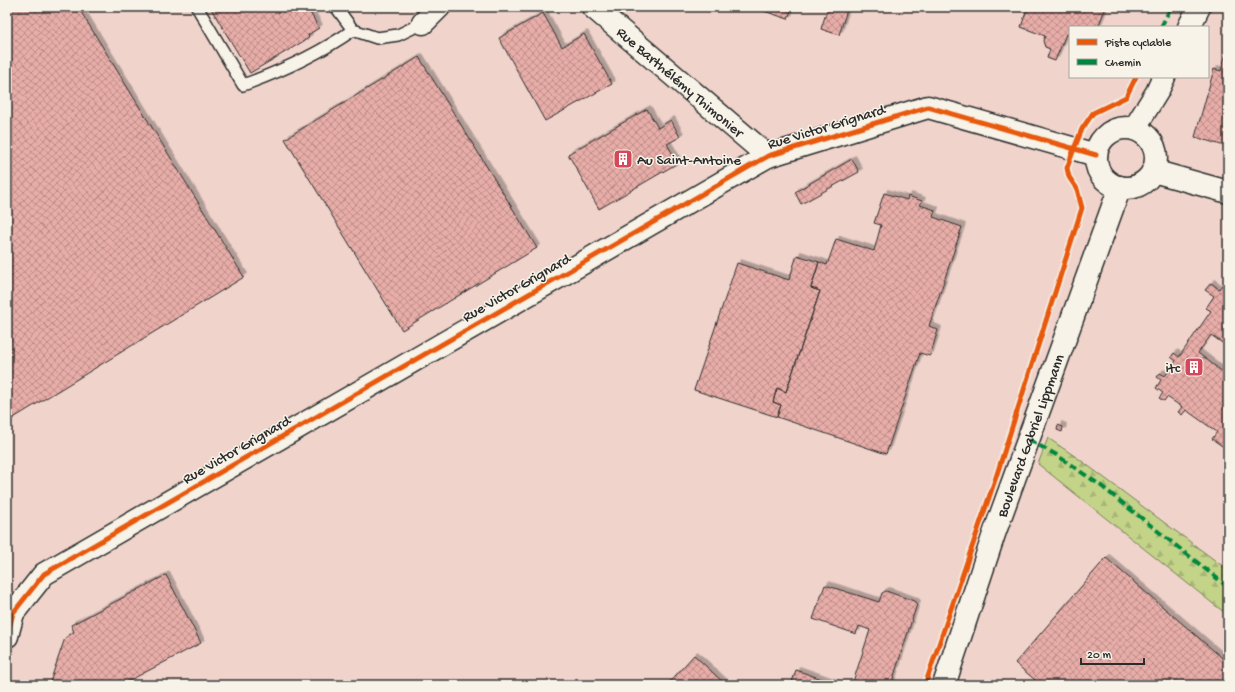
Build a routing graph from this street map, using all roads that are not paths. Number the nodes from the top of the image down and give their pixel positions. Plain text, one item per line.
1 (197, 7) edge
2 (336, 7) edge
3 (439, 7) edge
4 (593, 7) edge
5 (1199, 7) edge
6 (423, 23) joint
7 (1190, 26) edge
8 (353, 30) junction
9 (1164, 78) edge
10 (1134, 129) junction
11 (1096, 155) junction
12 (768, 156) junction
13 (1153, 171) junction
14 (1120, 187) junction
15 (1228, 192) edge
16 (10, 614) edge
17 (7, 636) edge
18 (944, 685) edge

1 - 8 lane
2 - 8 lane
3 - 6 street
4 - 12 street, Rue Barthélémy Thimonier
5 - 7 street
6 - 8 lane
9 - 10 street
10 - 11 street
10 - 13 street
11 - 12 street, Rue Victor Grignard
11 - 14 street
12 - 16 street, Rue Victor Grignard
13 - 14 street
13 - 15 street
14 - 18 street, Boulevard Gabriel Lippmann
16 - 17 street, Rue Victor Grignard

